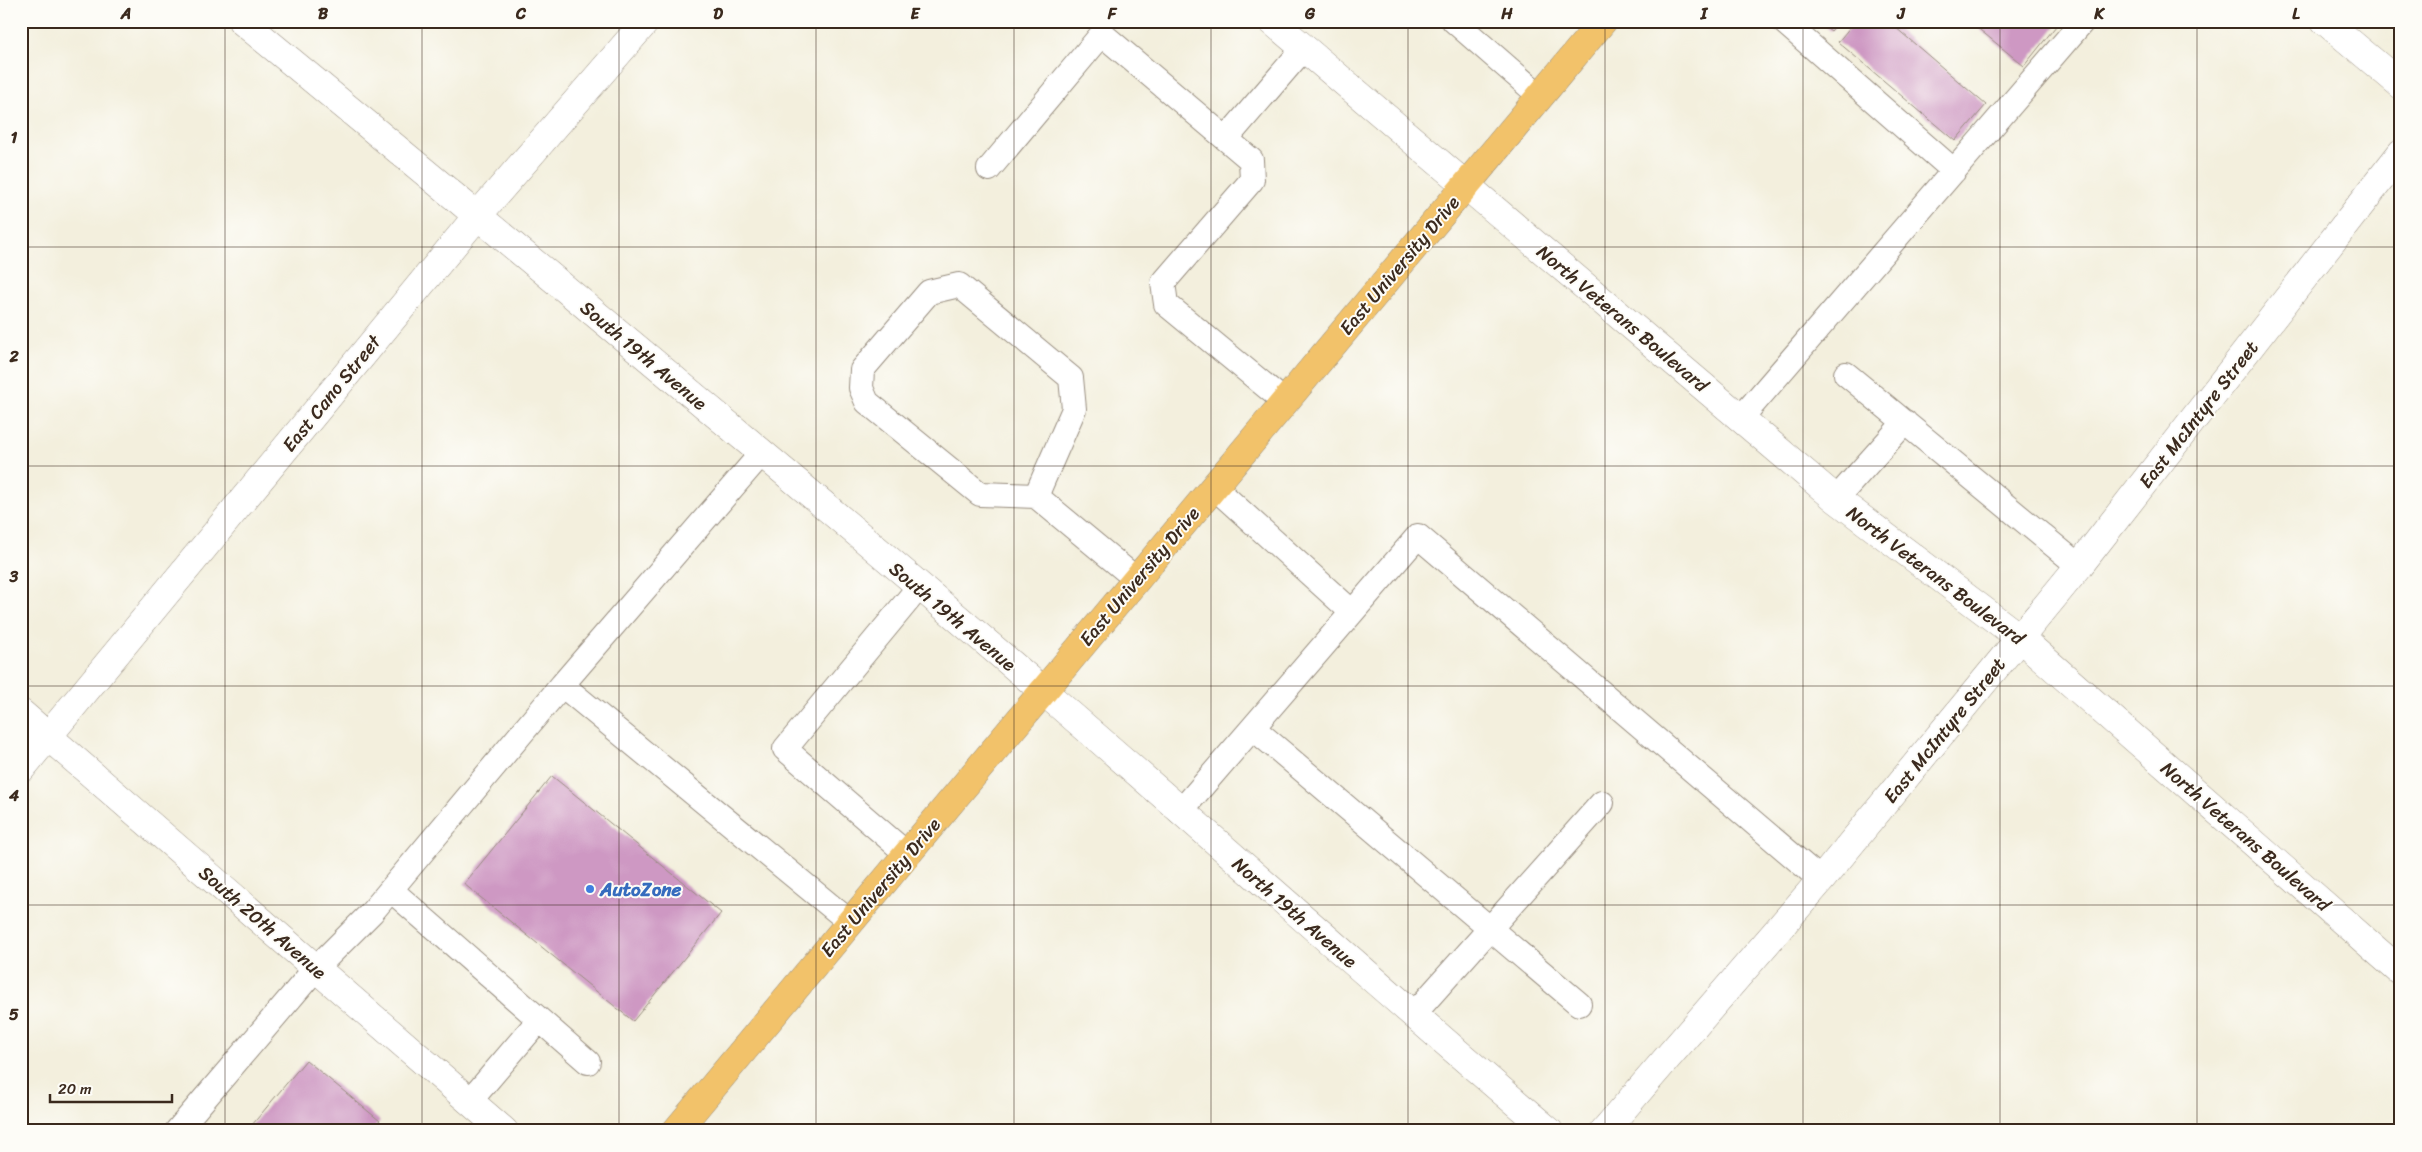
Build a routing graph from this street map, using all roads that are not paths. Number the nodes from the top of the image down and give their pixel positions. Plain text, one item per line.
1 (242, 21) edge
2 (646, 21) edge
3 (1272, 21) edge
4 (1454, 21) edge
5 (1603, 21) edge
6 (1783, 21) edge
7 (2083, 21) edge
8 (2325, 21) edge
9 (1304, 48) junction
10 (2401, 85) edge
11 (1540, 96) junction
12 (1226, 139) junction
13 (2401, 153) edge
14 (989, 169) dead end
15 (1954, 171) junction
16 (1466, 185) junction
17 (478, 215) junction
18 (1846, 374) dead end
19 (1285, 402) junction
20 (1741, 418) junction
21 (1905, 422) junction
22 (761, 454) junction
23 (1214, 487) junction
24 (1036, 496) junction
25 (1836, 500) junction
26 (2079, 566) junction
27 (1136, 579) junction
28 (919, 587) junction
29 (1352, 612) junction
30 (2020, 638) junction
31 (562, 685) junction
32 (1043, 691) junction
33 (21, 713) edge
34 (1253, 728) junction
35 (49, 736) junction
36 (21, 770) edge
37 (1602, 803) dead end
38 (1180, 812) junction
39 (907, 854) junction
40 (1821, 880) junction
41 (391, 890) junction
42 (850, 922) junction
43 (1490, 928) junction
44 (316, 968) junction
45 (2401, 972) edge
46 (1579, 1004) dead end
47 (1413, 1015) junction
48 (539, 1020) junction
49 (588, 1062) dead end
50 (470, 1101) junction
51 (177, 1131) edge
52 (504, 1131) edge
53 (676, 1131) edge
54 (1549, 1131) edge
55 (1604, 1131) edge

1 - 17 street, South 19th Avenue
2 - 17 street, East Cano Street
3 - 9 street, North Veterans Boulevard
4 - 11 lane
5 - 11 main road, East University Drive
6 - 15 lane
7 - 15 lane
8 - 10 street
9 - 12 lane
9 - 16 street, North Veterans Boulevard
11 - 16 main road, East University Drive
12 - 14 lane
12 - 19 lane
13 - 26 street, East McIntyre Street
15 - 20 lane
16 - 19 main road, East University Drive
16 - 20 street, North Veterans Boulevard
17 - 22 street, South 19th Avenue
17 - 35 street, East Cano Street
18 - 21 lane
19 - 23 main road, East University Drive
20 - 25 street, North Veterans Boulevard
21 - 25 lane
21 - 26 lane
22 - 28 street, South 19th Avenue
22 - 31 lane
23 - 27 main road, East University Drive
23 - 29 lane
24 - 24 lane
24 - 27 lane
25 - 30 street, North Veterans Boulevard
26 - 30 street, East McIntyre Street
27 - 32 main road, East University Drive
28 - 32 street, South 19th Avenue
28 - 39 lane
29 - 34 lane
29 - 40 lane
30 - 40 street, East McIntyre Street
30 - 45 street, North Veterans Boulevard
31 - 41 lane
31 - 42 lane
32 - 38 street, North 19th Avenue
32 - 39 main road, East University Drive
33 - 35 street, South 20th Avenue
34 - 38 lane
34 - 43 lane
35 - 36 street, East Cano Street
35 - 44 street, South 20th Avenue
37 - 43 lane
38 - 47 street, North 19th Avenue
39 - 42 main road, East University Drive
40 - 55 street, East McIntyre Street
41 - 44 lane
41 - 48 lane
42 - 53 main road, East University Drive
43 - 46 lane
43 - 47 lane
44 - 50 street, South 20th Avenue
44 - 51 lane
47 - 54 street, North 19th Avenue
48 - 49 lane
48 - 50 lane
50 - 52 street, South 20th Avenue

